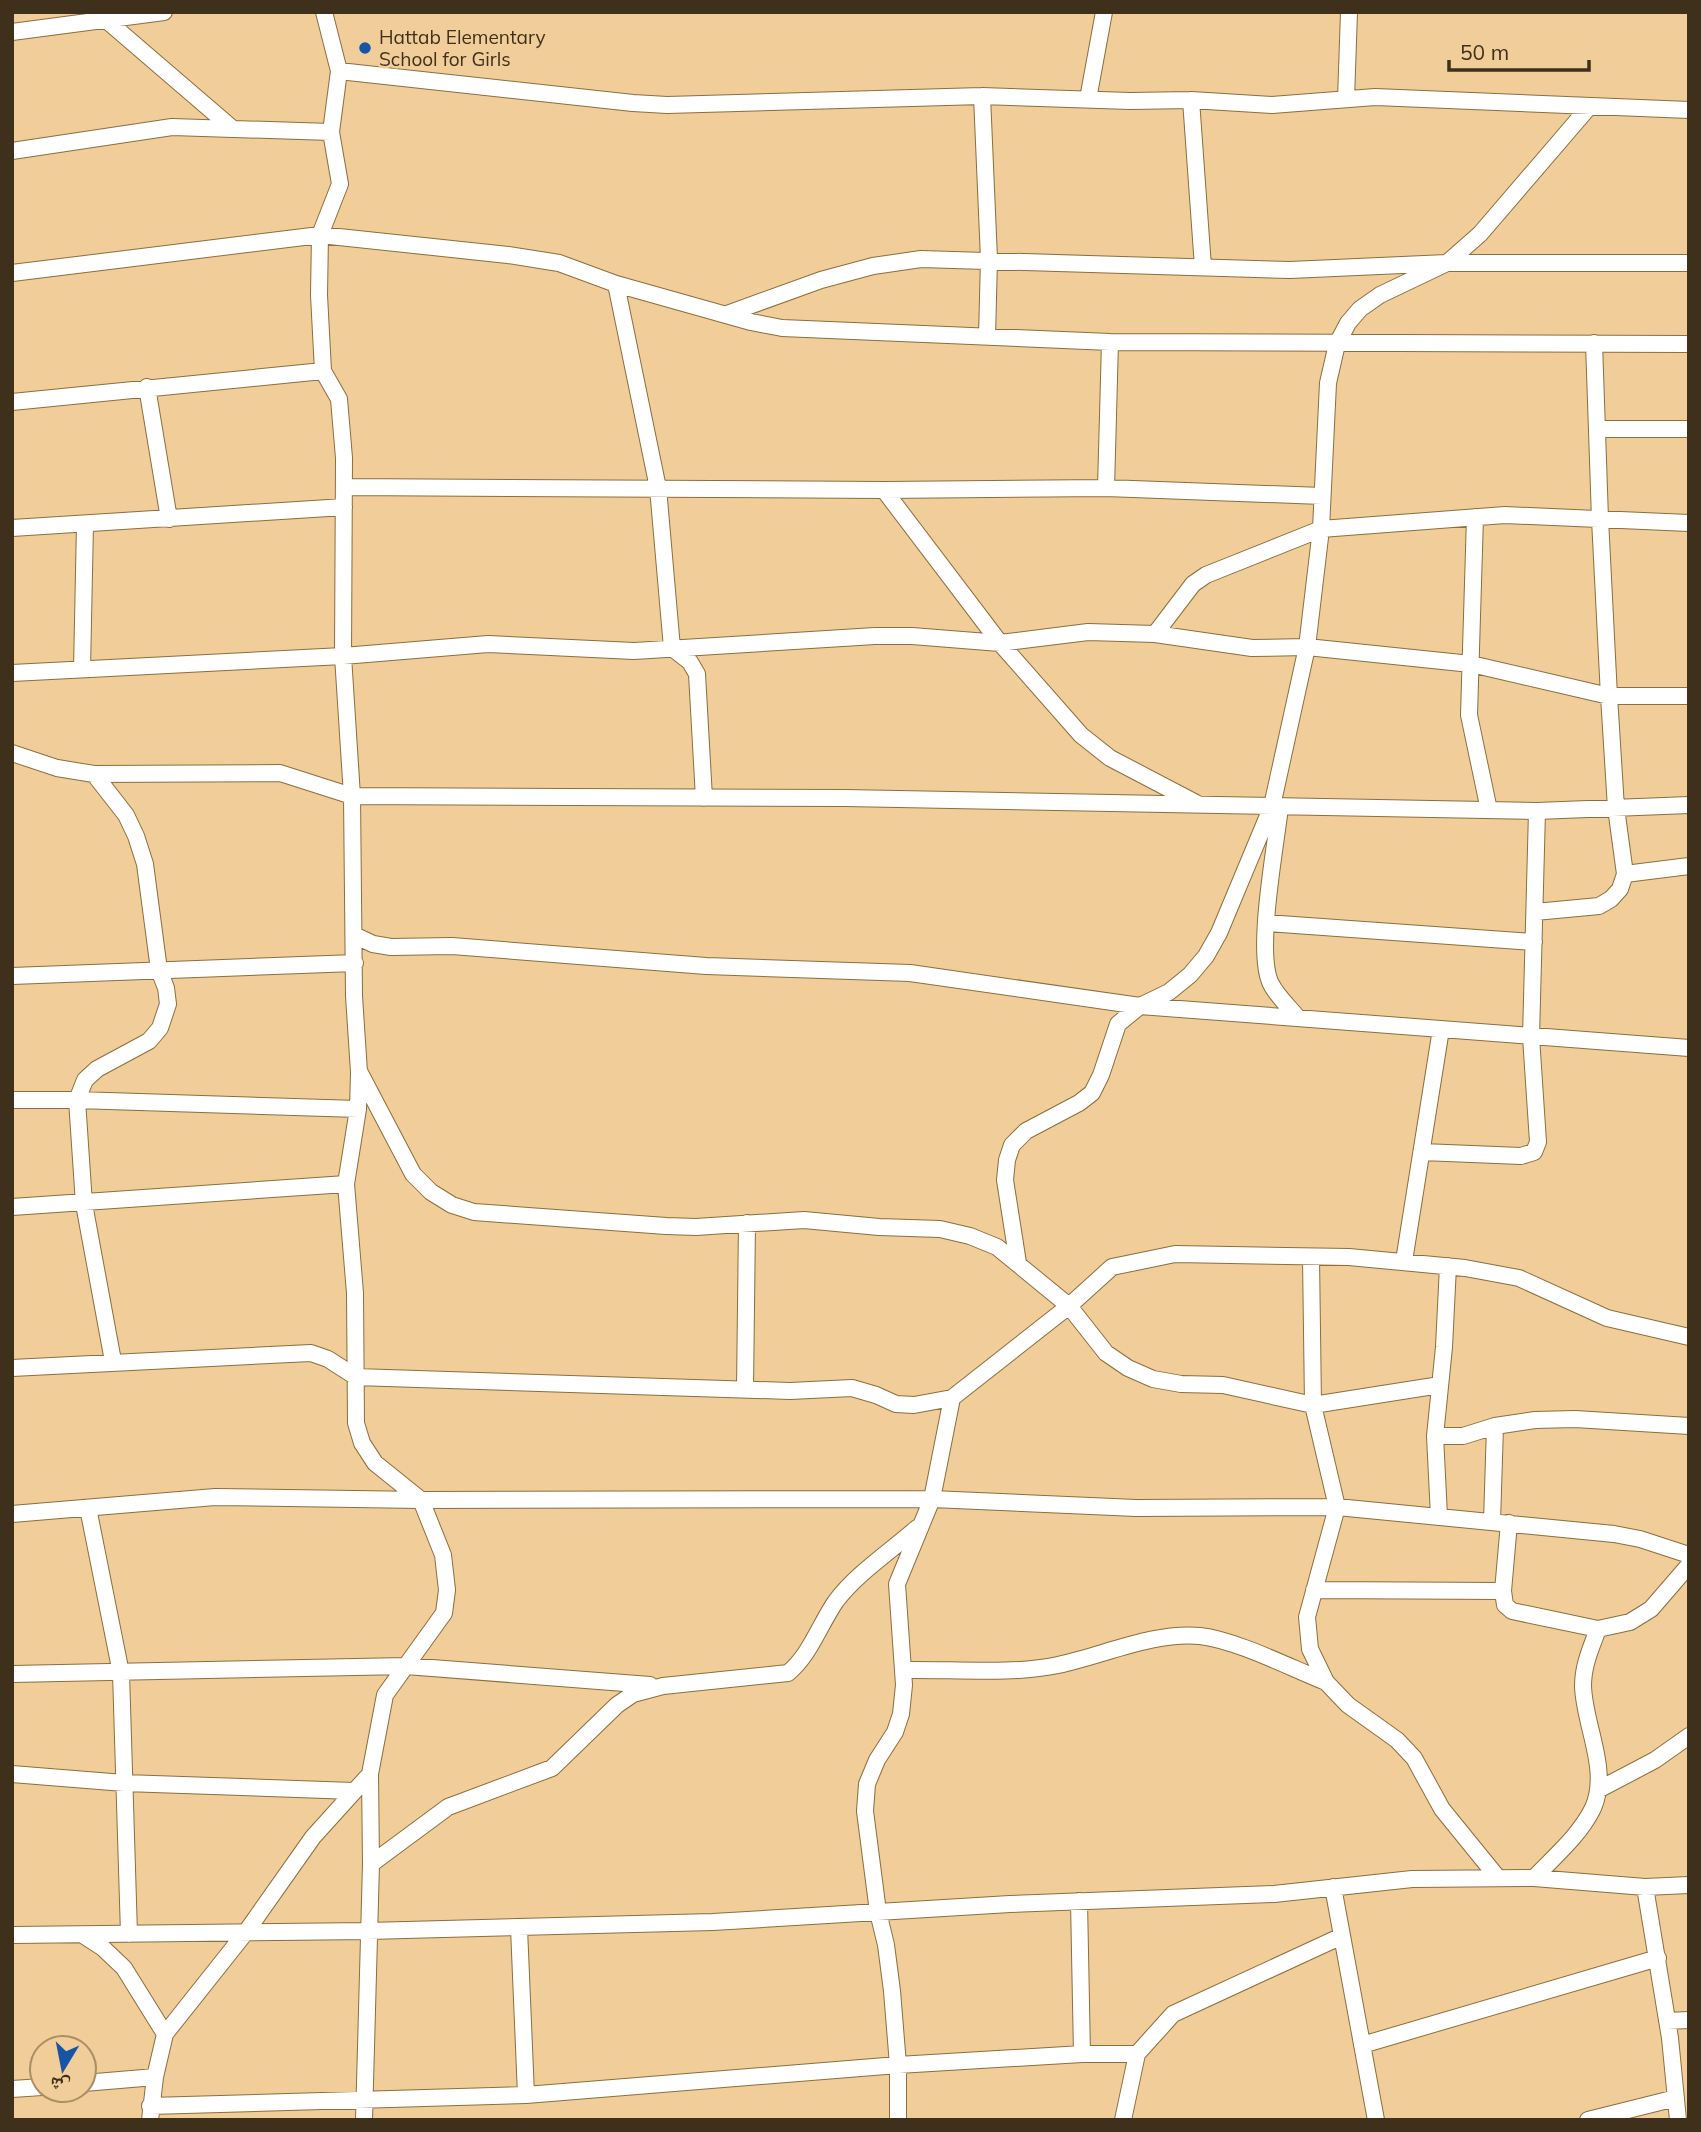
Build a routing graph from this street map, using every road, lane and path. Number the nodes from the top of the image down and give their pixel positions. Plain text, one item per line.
1 (164, 12) edge
2 (324, 12) edge
3 (1104, 12) edge
4 (1349, 12) edge
5 (105, 19) junction
6 (37, 20) edge
7 (12, 32) edge
8 (339, 71) junction
9 (982, 96) junction
10 (1088, 99) junction
11 (1346, 99) junction
12 (1191, 100) junction
13 (1589, 107) junction
14 (1689, 110) edge
15 (233, 129) junction
16 (331, 132) junction
17 (12, 151) edge
18 (320, 235) junction
19 (989, 259) junction
20 (1447, 263) junction
21 (1689, 264) edge
22 (1203, 267) junction
23 (12, 273) edge
24 (616, 284) junction
25 (727, 314) junction
26 (987, 337) junction
27 (1110, 342) junction
28 (1594, 343) junction
29 (1337, 344) junction
30 (1689, 344) edge
31 (323, 371) junction
32 (147, 387) junction
33 (12, 402) edge
34 (1598, 429) junction
35 (1689, 429) edge
36 (344, 486) junction
37 (658, 488) junction
38 (1106, 488) junction
39 (884, 489) junction
40 (1322, 496) junction
41 (344, 507) junction
42 (1475, 517) junction
43 (169, 519) junction
44 (1600, 519) junction
45 (1689, 523) edge
46 (85, 524) junction
47 (12, 528) edge
48 (1321, 529) junction
49 (1156, 634) junction
50 (1000, 643) junction
51 (1307, 647) junction
52 (672, 648) junction
53 (343, 656) junction
54 (1471, 664) junction
55 (82, 669) junction
56 (12, 673) edge
57 (1609, 696) junction
58 (1689, 696) edge
59 (12, 753) edge
60 (94, 774) junction
61 (352, 796) junction
62 (704, 798) junction
63 (1198, 804) junction
64 (1689, 805) edge
65 (1276, 806) junction
66 (1616, 808) junction
67 (1489, 810) junction
68 (1537, 811) junction
69 (1689, 866) edge
70 (1625, 874) junction
71 (1535, 912) junction
72 (1266, 923) junction
73 (354, 934) junction
74 (1534, 942) junction
75 (355, 963) junction
76 (159, 970) junction
77 (12, 976) edge
78 (1140, 1006) junction
79 (1298, 1018) junction
80 (1441, 1029) junction
81 (1531, 1037) junction
82 (1689, 1048) edge
83 (359, 1072) junction
84 (12, 1100) edge
85 (77, 1100) junction
86 (358, 1109) junction
87 (1422, 1152) junction
88 (346, 1184) junction
89 (84, 1204) junction
90 (12, 1208) edge
91 (747, 1223) junction
92 (1311, 1257) junction
93 (1405, 1261) junction
94 (1018, 1263) junction
95 (1448, 1266) junction
96 (1069, 1306) junction
97 (1689, 1337) edge
98 (113, 1362) junction
99 (12, 1368) edge
100 (356, 1377) junction
101 (1440, 1385) junction
102 (745, 1390) junction
103 (952, 1398) junction
104 (1313, 1405) junction
105 (1495, 1426) junction
106 (1689, 1426) edge
107 (1435, 1436) junction
108 (932, 1499) junction
109 (421, 1500) junction
110 (1337, 1507) junction
111 (88, 1508) junction
112 (12, 1514) edge
113 (1439, 1516) junction
114 (1492, 1522) junction
115 (1509, 1523) junction
116 (920, 1526) junction
117 (1689, 1555) edge
118 (1689, 1565) edge
119 (1314, 1590) junction
120 (1503, 1591) junction
121 (1598, 1629) junction
122 (406, 1666) junction
123 (903, 1670) junction
124 (121, 1673) junction
125 (12, 1674) edge
126 (1326, 1682) junction
127 (663, 1686) junction
128 (1689, 1737) edge
129 (12, 1774) edge
130 (370, 1774) junction
131 (124, 1783) junction
132 (1598, 1790) junction
133 (354, 1791) junction
134 (371, 1864) junction
135 (1498, 1878) junction
136 (1534, 1878) junction
137 (1689, 1885) edge
138 (1645, 1887) junction
139 (1333, 1888) junction
140 (1079, 1901) junction
141 (878, 1912) junction
142 (519, 1928) junction
143 (368, 1931) junction
144 (246, 1932) junction
145 (129, 1934) junction
146 (12, 1935) edge
147 (83, 1935) junction
148 (1342, 1936) junction
149 (1658, 1958) junction
150 (1689, 2020) edge
151 (1667, 2021) junction
152 (165, 2034) junction
153 (1362, 2045) junction
154 (1082, 2054) junction
155 (1136, 2054) junction
156 (898, 2065) junction
157 (155, 2077) junction
158 (98, 2082) edge
159 (527, 2095) junction
160 (1676, 2098) junction
161 (364, 2100) junction
162 (150, 2113) edge
163 (364, 2120) edge
164 (898, 2120) edge
165 (1123, 2120) edge
166 (1376, 2120) edge
167 (1588, 2120) edge
168 (1678, 2120) edge

1 - 5 street
2 - 8 street
3 - 10 street
4 - 11 street
5 - 6 street
5 - 15 street
6 - 7 street
8 - 9 street
8 - 16 street
9 - 10 street
9 - 19 street
10 - 12 street
11 - 12 street
11 - 13 street
12 - 22 street
13 - 14 street
13 - 20 street
15 - 16 street
15 - 17 street
16 - 18 street
18 - 23 street
18 - 24 street
18 - 31 street
19 - 22 street
19 - 25 street
19 - 26 street
20 - 21 street
20 - 22 street
20 - 29 street
24 - 25 street
24 - 37 street
25 - 26 street
26 - 27 street
27 - 29 street
27 - 38 street
28 - 29 street
28 - 30 street
28 - 34 street
29 - 40 street
31 - 32 street
31 - 36 street
32 - 33 street
32 - 43 street
34 - 35 street
34 - 44 street
36 - 37 street
36 - 41 street
37 - 39 street
37 - 52 street
38 - 39 street
38 - 40 street
39 - 50 street
40 - 48 street
41 - 43 street
41 - 53 street
42 - 44 street
42 - 48 street
42 - 54 street
43 - 46 street
44 - 45 street
44 - 57 street
46 - 47 street
46 - 55 street
48 - 49 street
48 - 51 street
49 - 50 street
49 - 51 street
50 - 52 street
50 - 63 street
51 - 54 street
51 - 65 street
52 - 53 street
52 - 62 street
53 - 55 street
53 - 61 street
54 - 57 street
54 - 67 street
55 - 56 street
57 - 58 street
57 - 66 street
59 - 60 street
60 - 61 street
60 - 76 street
61 - 62 street
61 - 73 street
62 - 63 street
63 - 65 street
64 - 66 street
65 - 67 street
65 - 72 street
65 - 78 street
66 - 68 street
66 - 70 street
67 - 68 street
68 - 71 street
69 - 70 street
70 - 71 street
71 - 74 street
72 - 74 street
72 - 79 street
73 - 75 street
73 - 78 street
74 - 81 street
75 - 76 street
75 - 83 street
76 - 77 street
76 - 85 street
78 - 79 street
78 - 94 street
79 - 80 street
80 - 81 street
80 - 87 street
81 - 82 street
81 - 87 street
83 - 86 street
83 - 91 street
84 - 85 street
85 - 86 street
85 - 89 street
86 - 88 street
87 - 93 street
88 - 89 street
88 - 100 street
89 - 90 street
89 - 98 street
91 - 94 street
91 - 102 street
92 - 93 street
92 - 96 street
92 - 104 street
93 - 95 street
94 - 96 street
95 - 97 street
95 - 101 street
96 - 103 street
96 - 104 street
98 - 99 street
98 - 100 street
100 - 102 street
100 - 109 street
101 - 104 street
101 - 107 street
102 - 103 street
103 - 108 street
104 - 110 street
105 - 106 street
105 - 107 street
105 - 114 street
107 - 113 street
108 - 109 street
108 - 110 street
108 - 116 street
109 - 111 street
109 - 122 street
110 - 113 street
110 - 119 street
111 - 112 street
111 - 124 street
113 - 114 street
114 - 115 street
115 - 117 street
115 - 120 street
116 - 123 street
116 - 127 street
118 - 121 street
119 - 120 street
119 - 126 street
120 - 121 street
121 - 132 street
122 - 124 street
122 - 127 street
122 - 130 street
123 - 126 street
123 - 141 street
124 - 125 street
124 - 131 street
126 - 135 street
127 - 134 street
128 - 132 street
129 - 131 street
130 - 133 street
130 - 134 street
131 - 133 street
131 - 145 street
132 - 136 street
133 - 144 street
134 - 143 street
135 - 136 street
135 - 139 street
136 - 138 street
137 - 138 street
138 - 149 street
139 - 140 street
139 - 148 street
140 - 141 street
140 - 154 street
141 - 142 street
141 - 156 street
142 - 143 street
142 - 159 street
143 - 144 street
143 - 161 street
144 - 145 street
144 - 152 street
145 - 147 street
146 - 147 street
147 - 152 street
148 - 153 street
148 - 155 street
149 - 151 street
149 - 153 street
150 - 151 street
151 - 160 street
152 - 157 street
153 - 166 street
154 - 155 street
154 - 156 street
155 - 165 street
156 - 159 street
156 - 164 street
157 - 158 street
157 - 162 street
159 - 161 street
160 - 167 street
160 - 168 street
161 - 162 street
161 - 163 street

